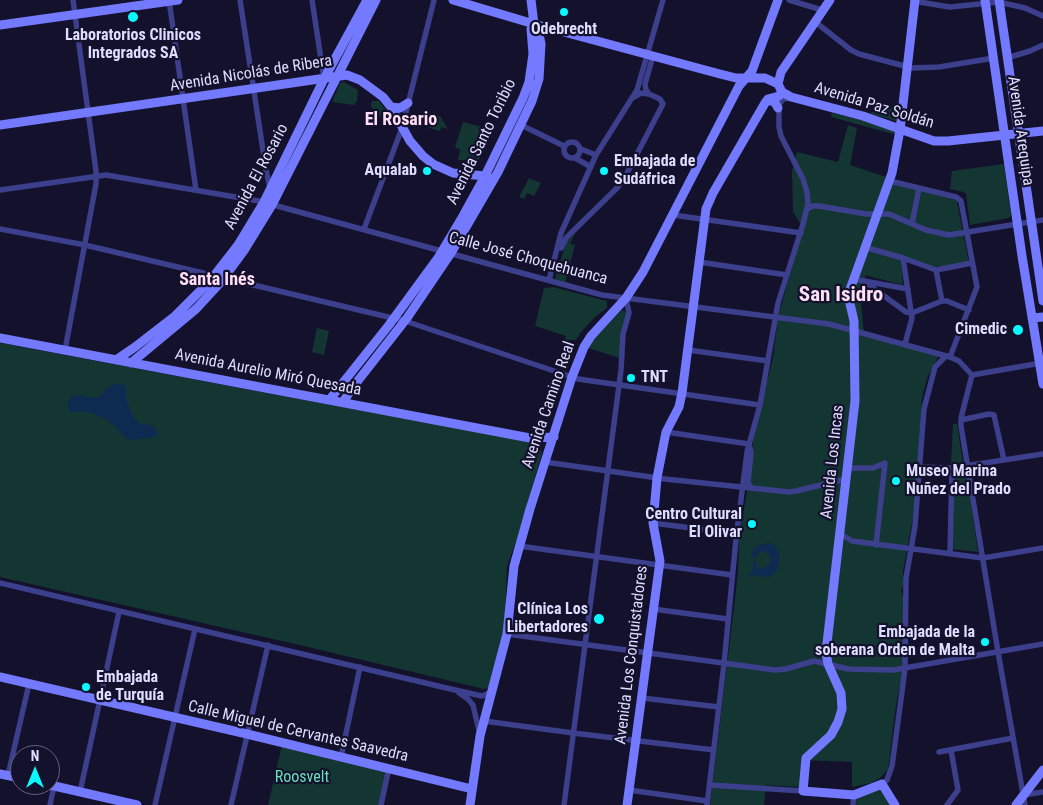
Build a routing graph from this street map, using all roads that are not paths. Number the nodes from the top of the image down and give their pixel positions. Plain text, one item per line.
1 (73, 0) edge
2 (172, 0) edge
3 (240, 0) edge
4 (312, 0) edge
5 (367, 0) edge
6 (376, 0) edge
7 (434, 0) edge
8 (453, 0) edge
9 (531, 0) edge
10 (664, 0) edge
11 (778, 0) edge
12 (789, 0) edge
13 (830, 0) edge
14 (914, 0) edge
15 (985, 1) edge
16 (999, 1) edge
17 (822, 10) junction
18 (75, 15) junction
19 (1043, 16) edge
20 (814, 21) junction
21 (534, 24) junction
22 (0, 25) edge
23 (1043, 45) edge
24 (537, 53) junction
25 (650, 55) junction
26 (994, 58) junction
27 (1007, 58) junction
28 (907, 67) junction
29 (337, 76) junction
30 (747, 78) junction
31 (324, 79) junction
32 (780, 88) junction
33 (253, 90) junction
34 (649, 94) junction
35 (791, 96) junction
36 (632, 98) junction
37 (184, 100) junction
38 (767, 101) junction
39 (408, 103) junction
40 (391, 107) junction
41 (778, 108) junction
42 (88, 113) junction
43 (512, 121) junction
44 (0, 125) edge
45 (521, 125) junction
46 (402, 128) junction
47 (900, 128) junction
48 (1043, 131) edge
49 (1018, 134) junction
50 (1005, 135) junction
51 (564, 146) junction
52 (580, 149) junction
53 (596, 155) junction
54 (575, 158) junction
55 (591, 167) junction
56 (266, 170) junction
57 (96, 176) junction
58 (484, 176) junction
59 (276, 177) junction
60 (494, 180) junction
61 (890, 181) junction
62 (919, 188) junction
63 (270, 189) junction
64 (0, 190) edge
65 (196, 190) junction
66 (268, 203) junction
67 (807, 209) junction
68 (673, 215) junction
69 (876, 215) junction
70 (704, 220) junction
71 (1043, 220) edge
72 (1030, 222) junction
73 (912, 224) junction
74 (1018, 224) junction
75 (563, 228) junction
76 (0, 229) edge
77 (364, 229) junction
78 (801, 233) junction
79 (966, 233) junction
80 (570, 234) junction
81 (85, 245) junction
82 (864, 247) junction
83 (447, 252) junction
84 (903, 258) junction
85 (699, 262) junction
86 (972, 263) junction
87 (936, 270) junction
88 (787, 275) junction
89 (214, 276) junction
90 (224, 279) junction
91 (853, 279) junction
92 (550, 280) junction
93 (865, 282) junction
94 (908, 288) junction
95 (1042, 291) edge
96 (626, 298) junction
97 (942, 301) junction
98 (1043, 301) edge
99 (694, 307) junction
100 (968, 310) junction
101 (912, 313) junction
102 (775, 317) junction
103 (1043, 317) edge
104 (394, 318) junction
105 (1032, 318) junction
106 (405, 321) junction
107 (854, 330) junction
108 (0, 338) edge
109 (905, 344) junction
110 (66, 350) junction
111 (138, 350) junction
112 (688, 350) junction
113 (948, 356) junction
114 (116, 360) junction
115 (768, 361) junction
116 (131, 363) junction
117 (1041, 363) edge
118 (972, 375) junction
119 (572, 377) junction
120 (344, 381) junction
121 (1043, 384) edge
122 (619, 385) junction
123 (352, 387) junction
124 (682, 393) junction
125 (330, 399) junction
126 (343, 402) junction
127 (760, 405) junction
128 (961, 420) junction
129 (666, 432) junction
130 (554, 437) junction
131 (530, 438) junction
132 (749, 444) junction
133 (1043, 454) edge
134 (546, 459) junction
135 (1004, 460) junction
136 (968, 466) junction
137 (920, 467) junction
138 (848, 468) junction
139 (952, 468) junction
140 (607, 471) junction
141 (657, 478) junction
142 (846, 479) junction
143 (742, 488) junction
144 (751, 488) junction
145 (653, 523) junction
146 (737, 534) junction
147 (841, 534) junction
148 (876, 545) junction
149 (519, 546) junction
150 (1043, 548) edge
151 (910, 549) junction
152 (950, 553) junction
153 (597, 556) junction
154 (983, 558) junction
155 (659, 566) junction
156 (732, 575) junction
157 (0, 583) edge
158 (653, 609) junction
159 (120, 612) junction
160 (728, 619) junction
161 (195, 629) junction
162 (507, 634) junction
163 (585, 644) junction
164 (1043, 644) edge
165 (268, 645) junction
166 (998, 652) junction
167 (647, 653) junction
168 (724, 664) junction
169 (828, 664) junction
170 (360, 667) junction
171 (905, 668) junction
172 (0, 677) edge
173 (29, 684) junction
174 (455, 690) junction
175 (491, 692) junction
176 (642, 698) junction
177 (100, 701) junction
178 (719, 707) junction
179 (175, 718) junction
180 (484, 721) junction
181 (247, 734) junction
182 (573, 734) junction
183 (480, 736) junction
184 (1013, 738) junction
185 (636, 742) junction
186 (714, 750) junction
187 (951, 750) junction
188 (939, 752) dead end
189 (341, 757) junction
190 (389, 768) junction
191 (1043, 770) edge
192 (4, 775) edge
193 (710, 784) junction
194 (882, 784) junction
195 (60, 787) edge
196 (472, 789) junction
197 (629, 790) junction
198 (803, 791) junction
199 (80, 792) junction
200 (1043, 792) edge
201 (854, 795) junction
202 (1023, 795) junction
203 (119, 803) edge
204 (707, 803) edge
205 (137, 805) edge
206 (155, 805) edge
207 (231, 805) edge
208 (380, 805) edge
209 (470, 805) edge
210 (564, 805) edge
211 (627, 805) edge
212 (853, 805) edge
213 (895, 805) edge
214 (946, 805) edge
215 (1016, 805) edge
216 (1025, 805) edge

1 - 18 street
2 - 18 street
2 - 37 street
3 - 33 street
4 - 31 street
5 - 31 street, Avenida El Rosario
6 - 29 street, Avenida El Rosario
7 - 39 street
8 - 21 street, Avenida Paz Soldán
9 - 21 street, Avenida Santo Toribio
10 - 25 street
11 - 30 street, Avenida Camino Real
12 - 17 street
13 - 17 street
14 - 15 street
14 - 28 street, Avenida Los Incas
15 - 16 street
15 - 26 street, Avenida Arequipa
16 - 19 street
16 - 27 street, Avenida Arequipa
17 - 20 street
18 - 22 street
18 - 42 street
20 - 28 street
20 - 32 street
21 - 24 street, Avenida Santo Toribio
21 - 25 street, Avenida Paz Soldán
23 - 27 street
24 - 43 street, Avenida Santo Toribio
24 - 45 street, Avenida Santo Toribio
25 - 30 street, Avenida Paz Soldán
25 - 34 street
25 - 36 street
26 - 28 street
26 - 50 street, Avenida Arequipa
27 - 49 street, Avenida Arequipa
28 - 47 street, Avenida Los Incas
29 - 31 street, Avenida Nicolás de Ribera
29 - 40 street, Avenida Nicolás de Ribera
29 - 66 street, Avenida El Rosario
30 - 32 street, Avenida Paz Soldán
30 - 68 street, Avenida Camino Real
31 - 33 street, Avenida Nicolás de Ribera
31 - 59 street, Avenida El Rosario
32 - 35 street, Avenida Paz Soldán
32 - 38 street, Avenida Los Conquistadores
33 - 37 street, Avenida Nicolás de Ribera
33 - 56 street
34 - 36 street
34 - 80 street
35 - 41 street
35 - 47 street, Avenida Paz Soldán
36 - 53 street
37 - 42 street, Avenida Nicolás de Ribera
37 - 65 street
38 - 41 street
38 - 70 street, Avenida Los Conquistadores
39 - 40 street
39 - 46 street
40 - 46 street, Avenida Nicolás de Ribera
41 - 67 street
42 - 44 street, Avenida Nicolás de Ribera
42 - 57 street
43 - 45 street
43 - 58 street, Avenida Santo Toribio
45 - 51 street
45 - 60 street, Avenida Santo Toribio
46 - 58 street, Avenida Nicolás de Ribera
46 - 77 street
47 - 50 street, Avenida Paz Soldán
47 - 61 street, Avenida Los Incas
48 - 49 street, Avenida Paz Soldán
49 - 50 street, Avenida Paz Soldán
49 - 72 street, Avenida Arequipa
50 - 74 street, Avenida Arequipa
51 - 52 street
51 - 54 street
52 - 53 street
52 - 54 street
53 - 55 street
54 - 55 street
55 - 75 street
56 - 59 street
56 - 63 street
57 - 64 street, Calle José Choquehuanca
57 - 65 street, Calle José Choquehuanca
57 - 81 street
58 - 60 street, Avenida Nicolás de Ribera
58 - 83 street, Avenida Santo Toribio
59 - 63 street, Avenida El Rosario
60 - 83 street, Avenida Santo Toribio
61 - 62 street
61 - 69 street, Avenida Los Incas
62 - 73 street
62 - 79 street
63 - 66 street, Avenida El Rosario
65 - 66 street, Calle José Choquehuanca
66 - 77 street, Calle José Choquehuanca
66 - 89 street, Avenida El Rosario
66 - 90 street, Avenida El Rosario
67 - 69 street
67 - 78 street
68 - 70 street
68 - 96 street, Avenida Camino Real
69 - 73 street
69 - 82 street, Avenida Los Incas
70 - 78 street
70 - 85 street, Avenida Los Conquistadores
71 - 72 street
72 - 74 street
72 - 95 street, Avenida Arequipa
73 - 79 street
74 - 79 street
74 - 105 street, Avenida Arequipa
75 - 80 street
75 - 92 street
76 - 81 street
77 - 83 street, Calle José Choquehuanca
78 - 88 street
79 - 86 street
80 - 92 street
81 - 89 street
81 - 110 street
82 - 84 street
82 - 91 street, Avenida Los Incas
83 - 92 street, Calle José Choquehuanca
83 - 104 street, Avenida Santo Toribio
83 - 106 street, Avenida Santo Toribio
84 - 87 street
84 - 94 street
85 - 88 street
85 - 99 street, Avenida Los Conquistadores
86 - 87 street
86 - 100 street
87 - 97 street
88 - 102 street
89 - 90 street
89 - 111 street, Avenida El Rosario
90 - 104 street
90 - 111 street, Avenida El Rosario
91 - 93 street
91 - 107 street, Avenida Los Incas
92 - 96 street, Calle José Choquehuanca
93 - 94 street
93 - 101 street
94 - 101 street
95 - 98 street, Avenida Arequipa
96 - 99 street, Calle José Choquehuanca
96 - 119 street, Avenida Camino Real
96 - 122 street
97 - 100 street
97 - 101 street
99 - 102 street, Calle José Choquehuanca
99 - 112 street, Avenida Los Conquistadores
100 - 113 street
101 - 109 street
102 - 107 street, Calle José Choquehuanca
102 - 115 street
103 - 105 street
104 - 106 street
104 - 120 street, Avenida Santo Toribio
105 - 117 street, Avenida Arequipa
106 - 119 street
106 - 123 street, Avenida Santo Toribio
107 - 109 street, Calle José Choquehuanca
107 - 138 street, Avenida Los Incas
108 - 110 street, Avenida Aurelio Miró Quesada
109 - 113 street, Calle José Choquehuanca
110 - 114 street, Avenida Aurelio Miró Quesada
111 - 114 street, Avenida El Rosario
111 - 116 street, Avenida El Rosario
112 - 115 street
112 - 124 street, Avenida Los Conquistadores
113 - 118 street, Calle José Choquehuanca
113 - 137 street
114 - 116 street, Avenida Aurelio Miró Quesada
115 - 127 street
116 - 125 street, Avenida Aurelio Miró Quesada
117 - 118 street
117 - 121 street, Avenida Arequipa
118 - 128 street
119 - 122 street
119 - 130 street, Avenida Camino Real
120 - 123 street
120 - 125 street, Avenida Santo Toribio
122 - 124 street
122 - 140 street
123 - 126 street, Avenida Santo Toribio
124 - 127 street
124 - 129 street, Avenida Los Conquistadores
125 - 126 street, Avenida Aurelio Miró Quesada
126 - 131 street, Avenida Aurelio Miró Quesada
127 - 132 street
128 - 135 street
128 - 136 street
129 - 132 street
129 - 141 street, Avenida Los Conquistadores
130 - 131 street, Avenida Aurelio Miró Quesada
130 - 134 street, Avenida Camino Real
131 - 134 street
132 - 143 street
132 - 144 street
133 - 135 street
134 - 140 street
134 - 149 street, Avenida Camino Real
135 - 136 street
136 - 139 street
136 - 154 street
137 - 139 street
137 - 151 street
138 - 142 street, Avenida Los Incas
138 - 148 street
139 - 152 street
140 - 141 street
140 - 153 street
141 - 143 street
141 - 145 street, Avenida Los Conquistadores
142 - 144 street
142 - 147 street, Avenida Los Incas
143 - 144 street
143 - 146 street
145 - 146 street
145 - 155 street, Avenida Los Conquistadores
146 - 156 street
147 - 148 street
147 - 169 street, Avenida Los Incas
148 - 151 street
149 - 153 street
149 - 162 street, Avenida Camino Real
150 - 154 street
151 - 152 street
151 - 171 street
152 - 154 street
153 - 155 street
153 - 163 street
154 - 166 street
155 - 156 street
155 - 158 street, Avenida Los Conquistadores
156 - 160 street
157 - 159 street
158 - 160 street
158 - 167 street, Avenida Los Conquistadores
159 - 161 street
159 - 177 street
160 - 168 street
161 - 165 street
161 - 179 street
162 - 163 street
162 - 175 street, Avenida Camino Real
163 - 167 street
163 - 182 street
164 - 166 street
165 - 170 street
165 - 181 street
166 - 171 street
166 - 184 street
167 - 168 street
167 - 176 street, Avenida Los Conquistadores
168 - 169 street
168 - 178 street
169 - 171 street
169 - 198 street, Avenida Los Incas
170 - 174 street
170 - 189 street
171 - 194 street
172 - 173 street, Calle Miguel de Cervantes Saavedra
173 - 177 street, Calle Miguel de Cervantes Saavedra
173 - 192 street
174 - 175 street
174 - 183 street
175 - 180 street, Avenida Camino Real
176 - 178 street
176 - 185 street, Avenida Los Conquistadores
177 - 179 street, Calle Miguel de Cervantes Saavedra
177 - 199 street
178 - 186 street
179 - 181 street, Calle Miguel de Cervantes Saavedra
179 - 206 street
180 - 182 street
180 - 183 street, Avenida Camino Real
181 - 189 street, Calle Miguel de Cervantes Saavedra
181 - 207 street
182 - 185 street
182 - 210 street
183 - 196 street, Avenida Camino Real
184 - 187 street
184 - 202 street
185 - 186 street
185 - 197 street, Avenida Los Conquistadores
186 - 193 street
187 - 188 street
187 - 214 street
189 - 190 street, Calle Miguel de Cervantes Saavedra
190 - 196 street, Calle Miguel de Cervantes Saavedra
190 - 208 street
191 - 202 street
193 - 198 street
193 - 204 street
194 - 201 street
194 - 213 street
195 - 199 street
196 - 209 street, Avenida Camino Real
197 - 204 street
197 - 211 street, Avenida Los Conquistadores
198 - 201 street
199 - 203 street
200 - 202 street
201 - 212 street
202 - 215 street
202 - 216 street
203 - 205 street

